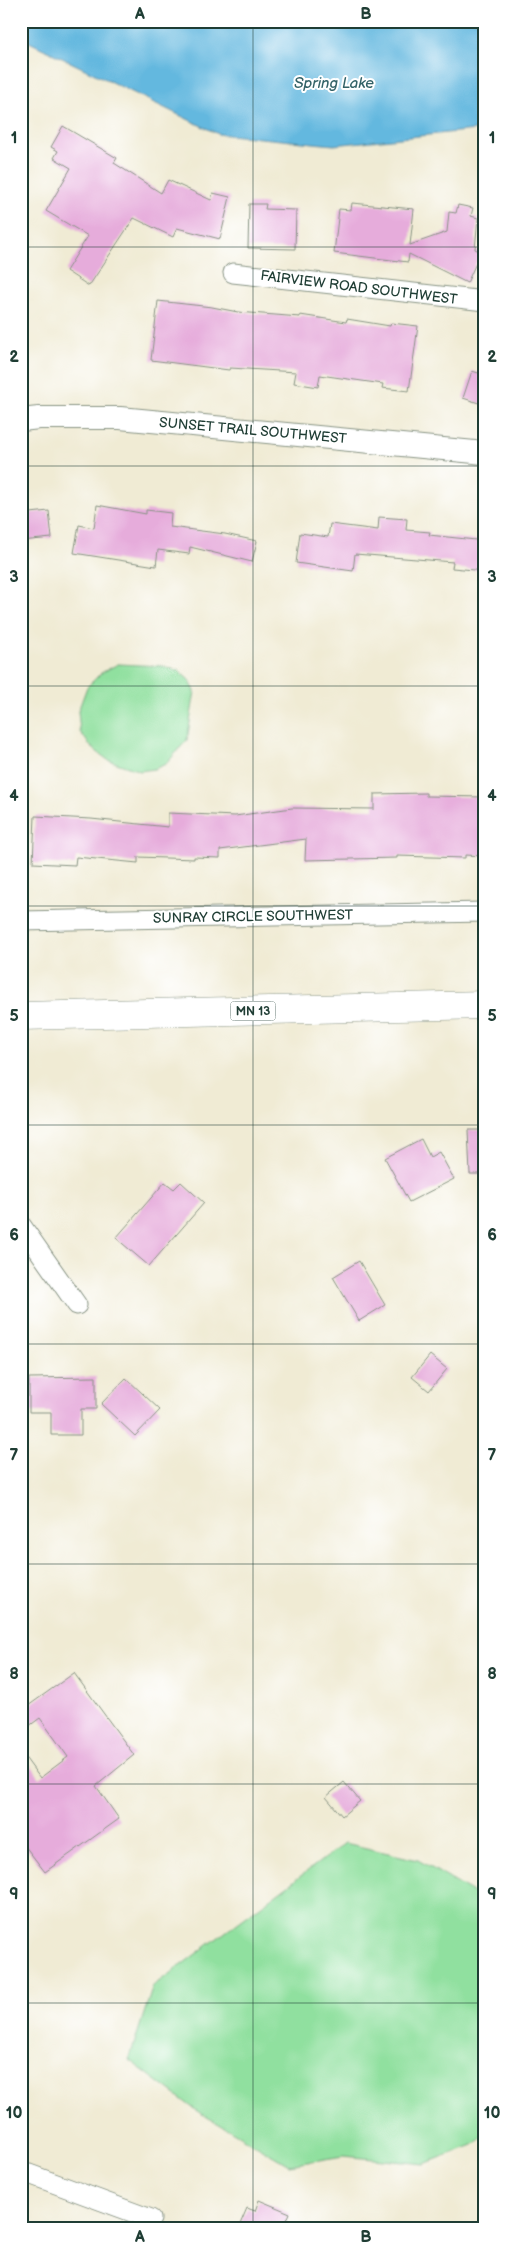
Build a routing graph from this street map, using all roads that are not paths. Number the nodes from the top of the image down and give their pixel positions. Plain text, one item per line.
1 (233, 272) dead end
2 (485, 302) edge
3 (21, 420) edge
4 (485, 453) edge
5 (485, 912) edge
6 (21, 921) edge
7 (485, 1005) edge
8 (21, 1016) edge
9 (21, 1225) edge
10 (77, 1305) dead end
11 (21, 2171) edge
12 (151, 2219) dead end

1 - 2 street, FAIRVIEW ROAD SOUTHWEST
3 - 4 street, SUNSET TRAIL SOUTHWEST
5 - 6 street, SUNRAY CIRCLE SOUTHWEST
7 - 8 main road, MN 13
9 - 10 street
11 - 12 street

